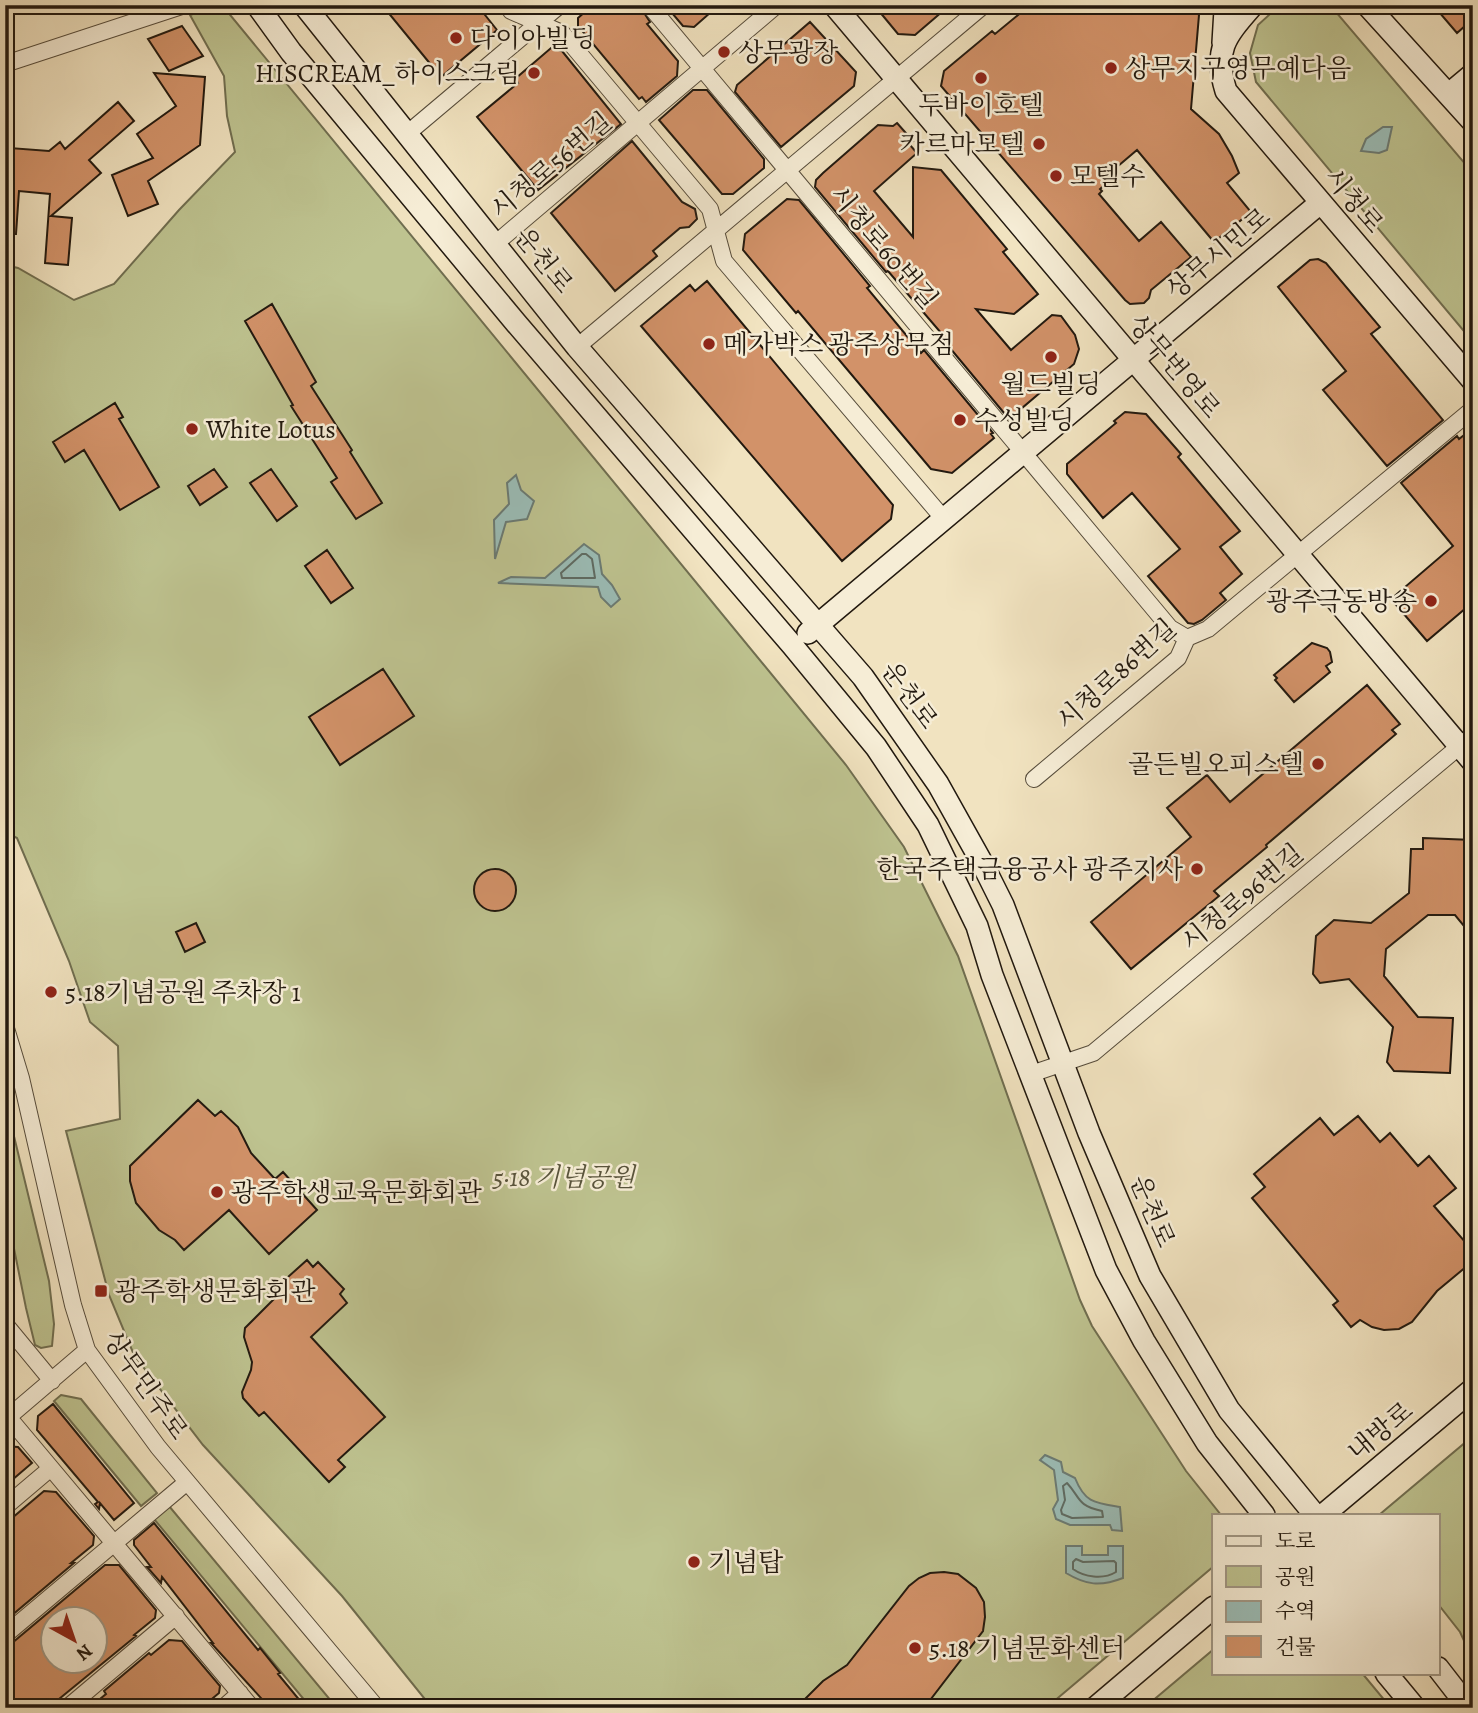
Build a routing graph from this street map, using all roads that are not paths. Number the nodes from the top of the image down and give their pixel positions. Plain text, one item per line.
1 (185, 5) edge
2 (257, 5) edge
3 (303, 5) edge
4 (507, 5) edge
5 (560, 5) edge
6 (649, 5) edge
7 (777, 5) edge
8 (834, 5) edge
9 (984, 5) edge
10 (1223, 5) edge
11 (1253, 5) edge
12 (1367, 5) edge
13 (540, 23) junction
14 (1223, 43) junction
15 (5, 64) edge
16 (703, 69) junction
17 (1473, 75) edge
18 (896, 79) junction
19 (1449, 94) junction
20 (1473, 122) edge
21 (638, 124) junction
22 (408, 133) junction
23 (788, 170) junction
24 (1320, 203) junction
25 (716, 231) junction
26 (495, 244) junction
27 (578, 347) junction
28 (1134, 360) junction
29 (1473, 381) edge
30 (1473, 409) edge
31 (1022, 453) junction
32 (943, 518) junction
33 (1297, 555) junction
34 (817, 625) junction
35 (1187, 638) junction
36 (792, 645) junction
37 (1469, 748) edge
38 (1034, 779) dead end
39 (5, 1025) edge
40 (1064, 1064) junction
41 (1031, 1074) junction
42 (5, 1324) edge
43 (87, 1350) junction
44 (52, 1381) junction
45 (1473, 1389) edge
46 (7, 1419) edge
47 (51, 1468) junction
48 (187, 1482) junction
49 (5, 1507) edge
50 (1263, 1514) edge
51 (1314, 1514) edge
52 (1324, 1514) edge
53 (114, 1543) junction
54 (1212, 1609) edge
55 (176, 1616) junction
56 (5, 1634) edge
57 (1440, 1671) edge
58 (1388, 1674) edge
59 (240, 1693) junction
60 (67, 1708) edge
61 (223, 1708) edge
62 (252, 1708) edge
63 (377, 1708) edge
64 (1095, 1708) edge
65 (1415, 1708) edge
66 (1469, 1708) edge

1 - 15 street
2 - 36 street
3 - 22 street, 운천로
4 - 13 street
5 - 13 street
6 - 16 street
7 - 16 street, 시청로56번길
8 - 18 street, 상무번영로
9 - 18 street
10 - 14 street, 시청로
11 - 14 street
12 - 19 street
13 - 21 street
13 - 22 street
14 - 24 street, 시청로
16 - 21 street, 시청로56번길
16 - 23 street
17 - 19 street
18 - 23 street
18 - 28 street, 상무번영로
19 - 20 street
21 - 25 street, 시청로56번길
21 - 26 street, 시청로56번길
22 - 26 street, 운천로
23 - 25 street
23 - 31 street, 시청로60번길
24 - 28 street, 상무시민로
24 - 29 street, 시청로
25 - 27 street
25 - 32 street
26 - 27 street, 운천로
27 - 34 street, 운천로
28 - 31 street, 상무시민로
28 - 33 street, 상무번영로
30 - 33 street, 시청로86번길
31 - 32 street, 상무시민로
31 - 35 street
32 - 34 street, 상무시민로
33 - 35 street, 시청로86번길
33 - 37 street, 상무번영로
34 - 36 street, 상무시민로
34 - 40 street, 운천로
35 - 38 street, 시청로86번길
36 - 41 street
37 - 40 street, 시청로96번길
39 - 43 street, 상무민주로
40 - 41 street, 시청로96번길
40 - 51 street, 운천로
41 - 50 street
42 - 44 street
43 - 44 street
43 - 48 street, 상무민주로
44 - 46 street
45 - 52 street, 내방로
46 - 47 street
47 - 49 street
47 - 53 street
48 - 53 street
48 - 63 street, 상무민주로
53 - 55 street
53 - 56 street
54 - 64 street
55 - 59 street
55 - 60 street
57 - 66 street
58 - 65 street
59 - 61 street
59 - 62 street

